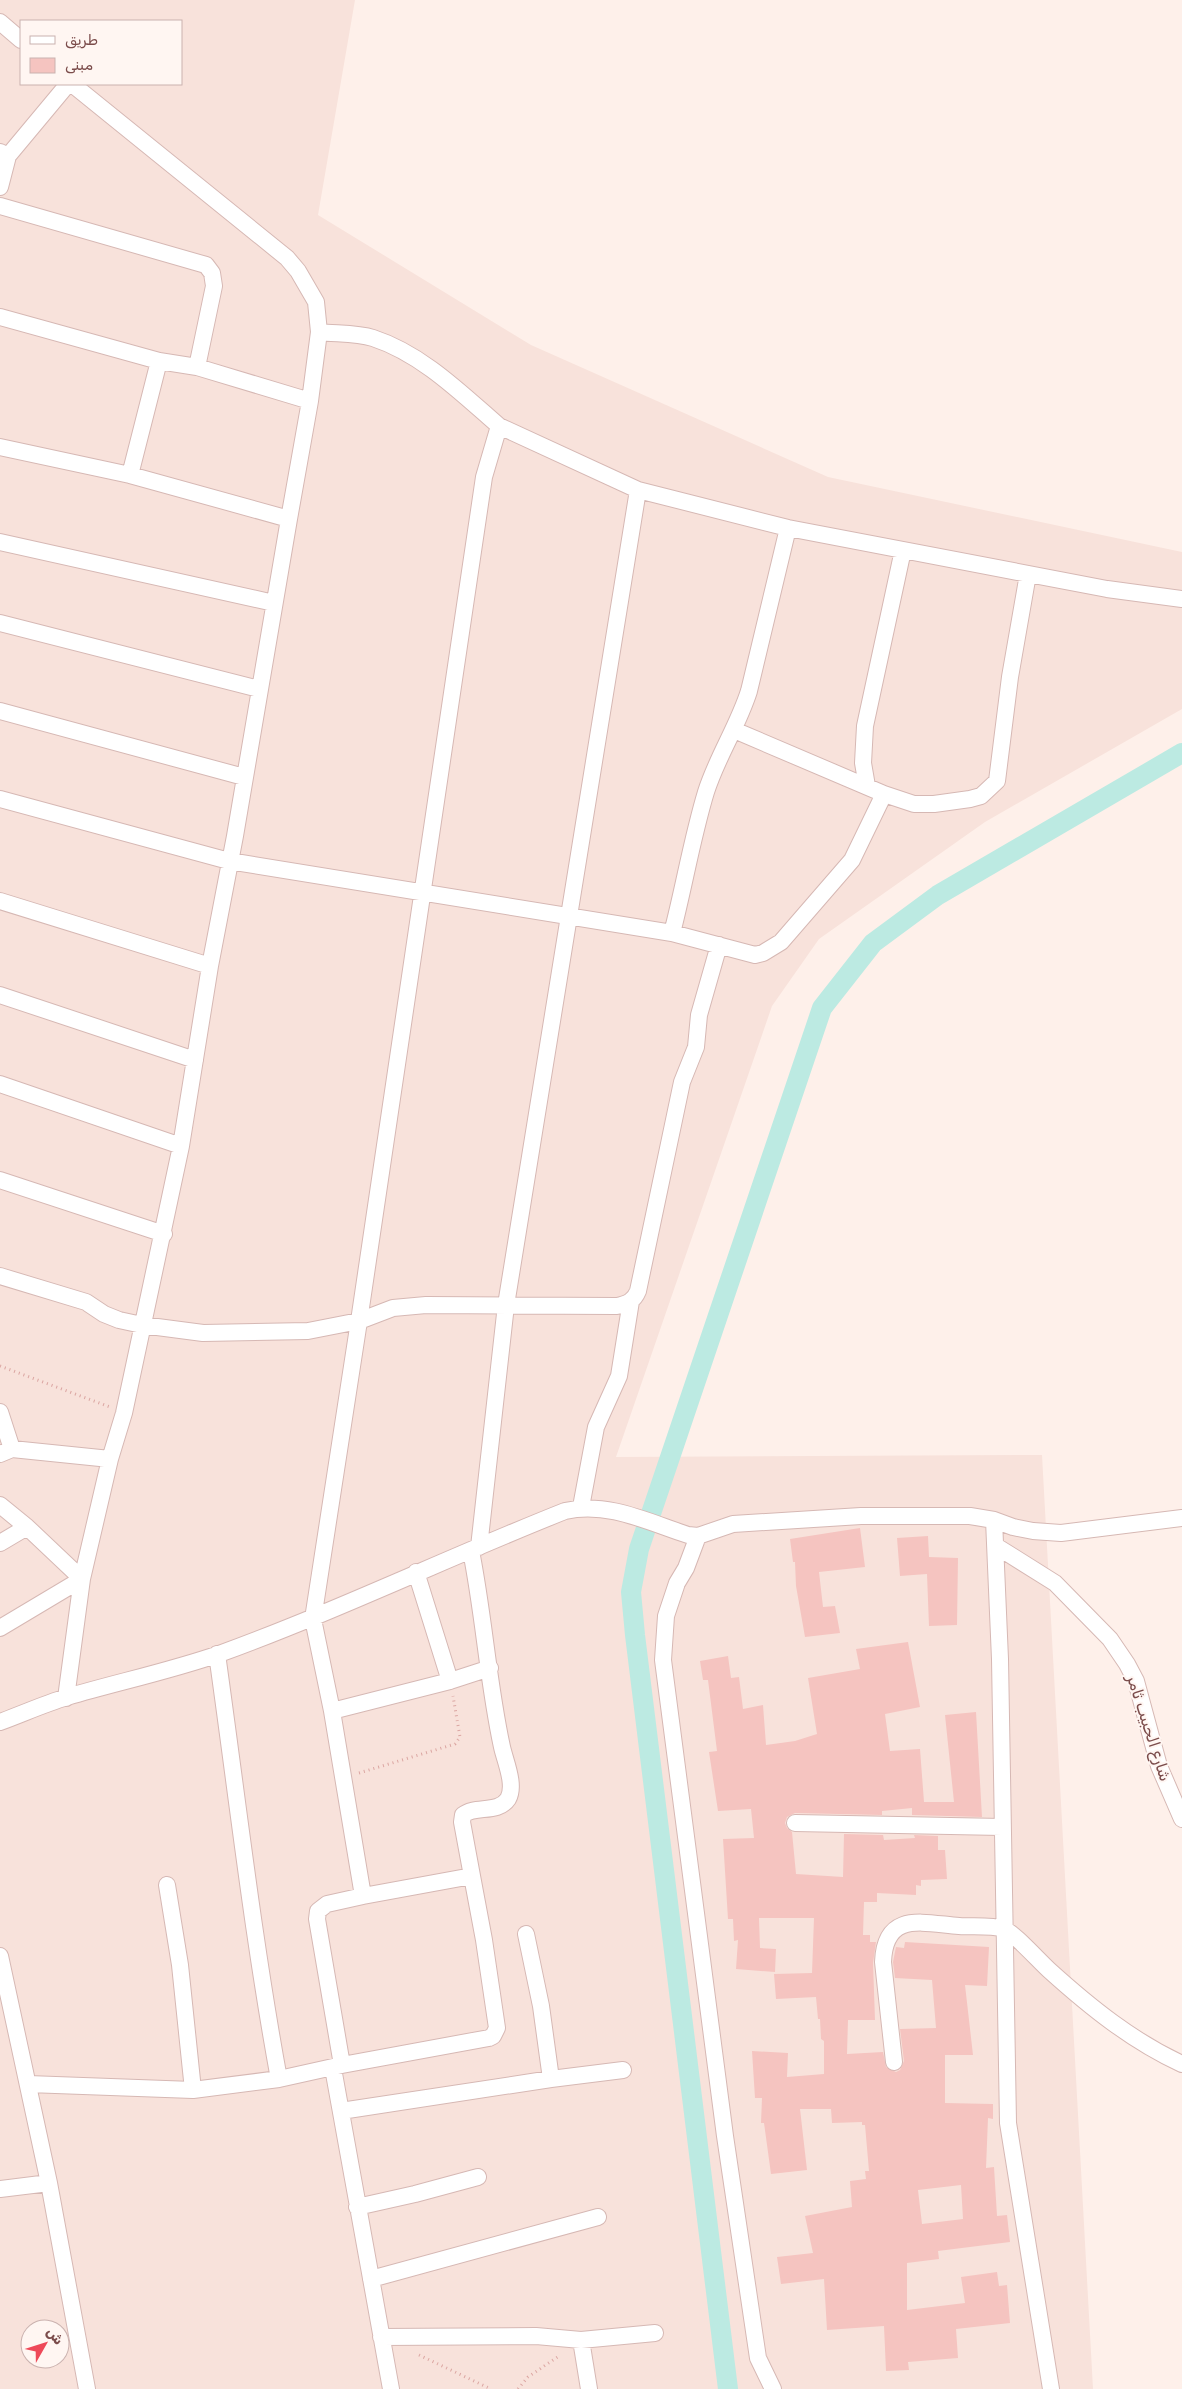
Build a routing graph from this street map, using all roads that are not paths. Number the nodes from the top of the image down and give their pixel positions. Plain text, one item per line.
1 (0, 22) edge
2 (20, 39) edge
3 (69, 85) edge
4 (71, 85) edge
5 (4, 154) edge
6 (0, 187) edge
7 (0, 206) edge
8 (0, 317) edge
9 (320, 332) junction
10 (159, 361) junction
11 (197, 367) junction
12 (310, 401) junction
13 (499, 426) junction
14 (0, 447) edge
15 (130, 475) junction
16 (638, 490) junction
17 (289, 519) junction
18 (788, 528) junction
19 (0, 542) edge
20 (903, 550) junction
21 (1028, 574) junction
22 (1182, 599) edge
23 (274, 603) junction
24 (0, 623) edge
25 (259, 689) junction
26 (0, 711) edge
27 (734, 730) junction
28 (244, 777) junction
29 (867, 786) junction
30 (884, 794) junction
31 (0, 799) edge
32 (229, 861) junction
33 (422, 892) junction
34 (0, 901) edge
35 (570, 916) junction
36 (672, 933) junction
37 (720, 945) junction
38 (210, 966) junction
39 (0, 995) edge
40 (195, 1060) junction
41 (0, 1084) edge
42 (181, 1146) junction
43 (0, 1180) edge
44 (164, 1234) junction
45 (0, 1276) edge
46 (631, 1301) junction
47 (506, 1305) junction
48 (359, 1321) junction
49 (142, 1325) junction
50 (0, 1412) edge
51 (6, 1451) edge
52 (110, 1458) junction
53 (0, 1505) edge
54 (581, 1507) junction
55 (1182, 1518) edge
56 (994, 1520) junction
57 (27, 1527) junction
58 (693, 1536) junction
59 (0, 1543) edge
60 (996, 1546) junction
61 (475, 1549) junction
62 (416, 1572) junction
63 (82, 1580) junction
64 (313, 1619) junction
65 (0, 1628) edge
66 (217, 1654) junction
67 (490, 1668) junction
68 (450, 1681) junction
69 (66, 1698) junction
70 (332, 1711) junction
71 (3, 1719) edge
72 (1182, 1819) edge
73 (794, 1823) dead end
74 (1002, 1827) junction
75 (472, 1876) junction
76 (167, 1885) dead end
77 (363, 1896) junction
78 (1006, 1930) junction
79 (526, 1934) dead end
80 (0, 1956) edge
81 (894, 2062) dead end
82 (1182, 2064) edge
83 (337, 2066) junction
84 (623, 2070) dead end
85 (279, 2079) junction
86 (551, 2079) junction
87 (28, 2084) junction
88 (193, 2090) junction
89 (341, 2112) junction
90 (478, 2176) dead end
91 (49, 2183) junction
92 (0, 2189) edge
93 (358, 2207) junction
94 (598, 2216) dead end
95 (371, 2279) junction
96 (655, 2333) dead end
97 (381, 2337) junction
98 (582, 2340) junction
99 (88, 2389) edge
100 (391, 2389) edge
101 (589, 2389) edge
102 (774, 2389) edge
103 (1051, 2389) edge

1 - 2 street
3 - 5 street
4 - 9 street
5 - 6 street
7 - 11 street
8 - 10 street
9 - 12 street
9 - 13 street
10 - 11 street
10 - 15 street
11 - 12 street
12 - 17 street
13 - 16 street
13 - 33 street
14 - 15 street
15 - 17 street
16 - 18 street
16 - 35 street
17 - 23 street
18 - 20 street
18 - 27 street
19 - 23 street
20 - 21 street
20 - 29 street
21 - 22 street
21 - 30 street
23 - 25 street
24 - 25 street
25 - 28 street
26 - 28 street
27 - 29 street
27 - 36 street
28 - 32 street
29 - 30 street
30 - 37 street
31 - 32 street
32 - 33 street
32 - 38 street
33 - 35 street
33 - 48 street
34 - 38 street
35 - 36 street
35 - 47 street
36 - 37 street
37 - 46 street
38 - 40 street
39 - 40 street
40 - 42 street
41 - 42 street
42 - 44 street
43 - 44 street
44 - 49 street
45 - 49 street
46 - 47 street
46 - 54 street
47 - 48 street
47 - 61 street
48 - 49 street
48 - 64 street
49 - 52 street
50 - 51 street
51 - 52 street
52 - 63 street
53 - 57 street
54 - 58 street
54 - 61 street
55 - 56 street
56 - 58 street
56 - 60 street
57 - 59 street
57 - 63 street
58 - 102 street
60 - 72 street, شارع الحبيب ثامر
60 - 74 street
61 - 62 street
61 - 67 street
62 - 64 street
62 - 68 street
63 - 65 street
63 - 69 street
64 - 66 street
64 - 70 street
66 - 69 street
66 - 85 street
67 - 68 street
67 - 75 street
68 - 70 street
69 - 71 street
70 - 77 street
73 - 74 street
74 - 78 street
75 - 77 street
75 - 83 street
76 - 88 street
77 - 83 street
78 - 81 street
78 - 82 street
78 - 103 street
79 - 86 street
80 - 87 street
83 - 85 street
83 - 89 street
84 - 86 street
85 - 88 street
86 - 89 street
87 - 88 street
87 - 91 street
89 - 93 street
90 - 93 street
91 - 92 street
91 - 99 street
93 - 95 street
94 - 95 street
95 - 97 street
96 - 98 street
97 - 98 street
97 - 100 street
98 - 101 street

